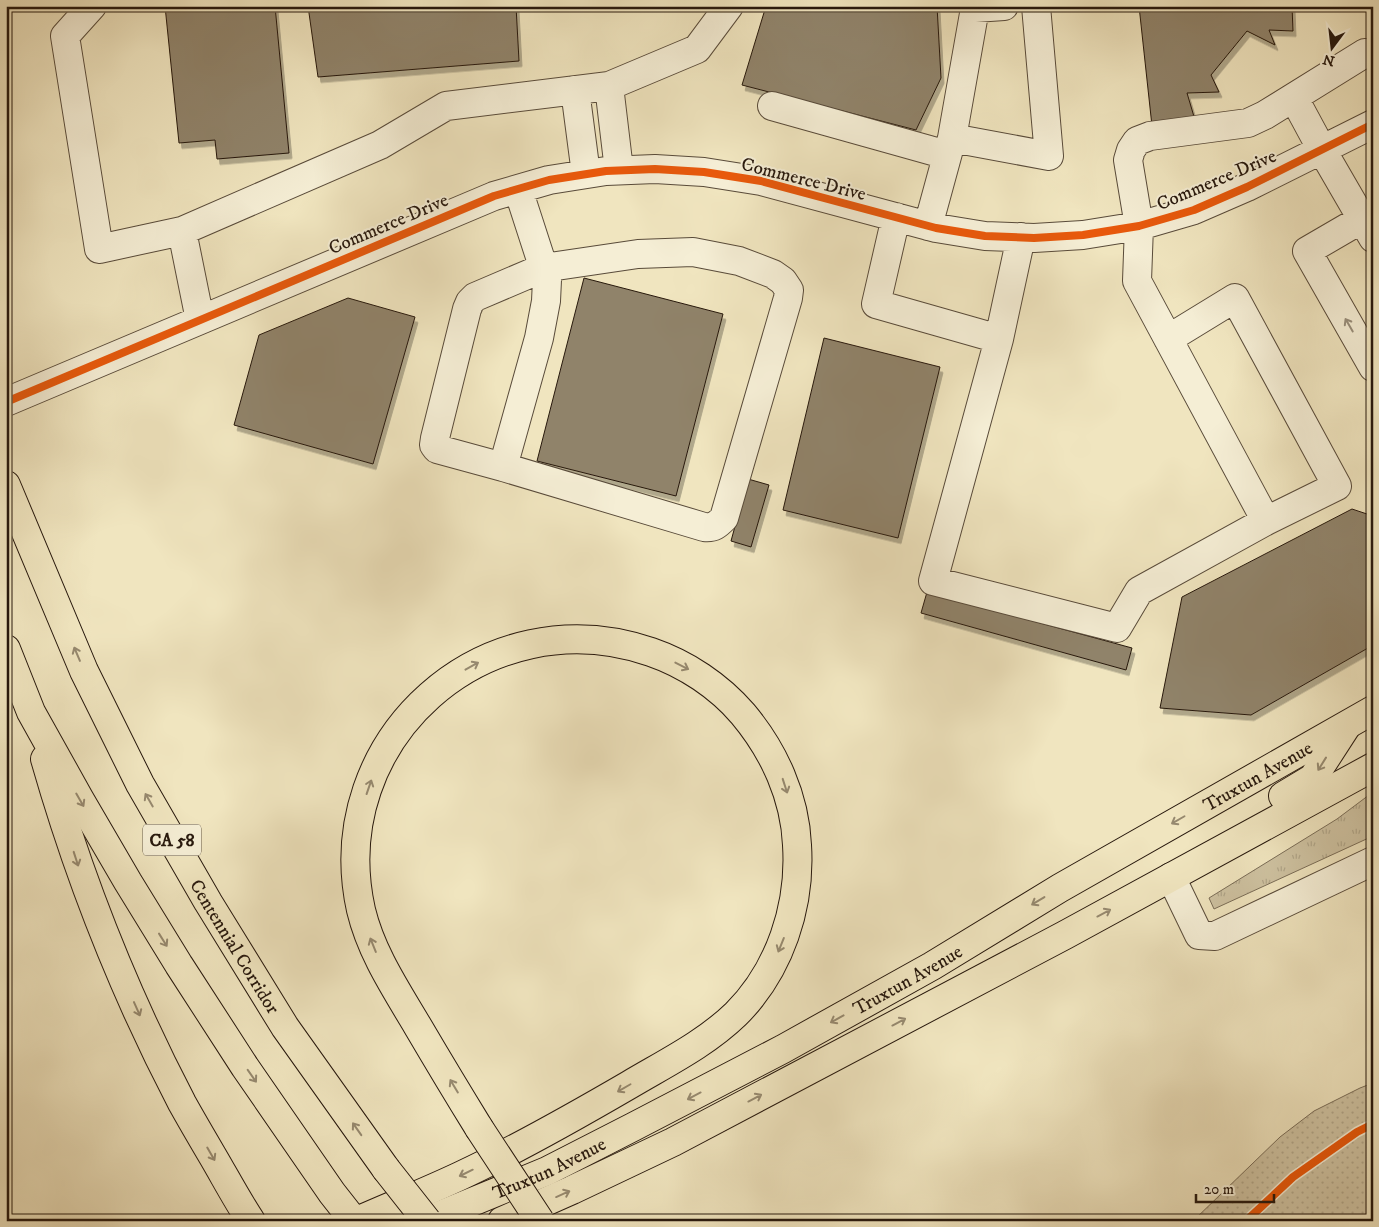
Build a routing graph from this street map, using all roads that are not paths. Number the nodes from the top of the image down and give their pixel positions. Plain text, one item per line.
1 (92, 6) edge
2 (729, 6) edge
3 (1004, 6) edge
4 (1036, 6) edge
5 (1365, 53) dead end
6 (609, 86) junction
7 (575, 90) junction
8 (1294, 98) junction
9 (772, 106) dead end
10 (1373, 124) edge
11 (950, 147) junction
12 (1322, 150) junction
13 (618, 170) junction
14 (586, 174) junction
15 (518, 189) junction
16 (896, 217) junction
17 (1369, 224) edge
18 (928, 226) junction
19 (1140, 226) junction
20 (182, 231) junction
21 (1021, 237) junction
22 (543, 268) junction
23 (200, 320) junction
24 (1168, 339) junction
25 (998, 340) junction
26 (1373, 367) edge
27 (6, 402) edge
28 (503, 467) junction
29 (6, 485) edge
30 (1266, 521) junction
31 (6, 649) edge
32 (1373, 710) edge
33 (32, 712) junction
34 (1349, 723) junction
35 (1373, 767) edge
36 (1373, 861) edge
37 (1171, 877) junction
38 (246, 1214) edge
39 (355, 1221) edge
40 (427, 1221) edge
41 (502, 1221) edge
42 (540, 1221) edge

1 - 20 street
2 - 6 street
3 - 11 street
4 - 11 street
5 - 8 street
6 - 7 street
6 - 13 street
7 - 14 street
7 - 20 street
8 - 12 street
8 - 19 street
9 - 11 street
10 - 12 street, Commerce Drive
11 - 18 street
12 - 17 street
12 - 19 street, Commerce Drive
13 - 14 street, Commerce Drive
13 - 16 street, Commerce Drive
14 - 15 street, Commerce Drive
15 - 22 street
15 - 23 street, Commerce Drive
16 - 18 street, Commerce Drive
16 - 25 street
26 -> 17 street
18 - 21 street, Commerce Drive
19 - 21 street, Commerce Drive
19 - 24 street
20 - 23 street
21 - 25 street
22 - 28 street
22 - 28 street
22 - 28 street
23 - 27 street, Commerce Drive
24 - 30 street
24 - 30 street
25 - 30 street
40 -> 29 main road, Centennial Corridor / CA 58, bridge
31 - 33 main road, CA 58
32 - 34 main road, Truxtun Avenue
33 -> 38 main road
33 -> 39 main road, CA 58
34 -> 37 main road
34 -> 40 main road, Truxtun Avenue
35 - 37 main road, Truxtun Avenue
36 - 37 street
41 -> 37 main road, Truxtun Avenue
42 -> 39 main road, bridge

